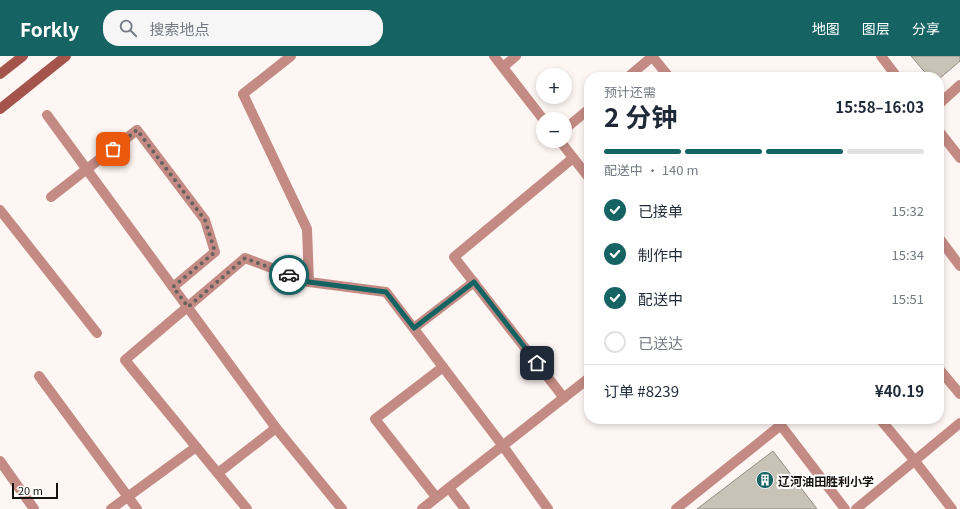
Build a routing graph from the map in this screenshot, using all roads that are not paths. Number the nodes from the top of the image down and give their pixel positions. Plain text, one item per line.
1 (23, 56) edge
2 (66, 56) edge
3 (494, 56) edge
4 (516, 56) edge
5 (652, 56) edge
6 (881, 56) edge
7 (285, 58) edge
8 (503, 67) junction
9 (634, 72) edge
10 (665, 72) edge
11 (893, 72) edge
12 (0, 74) edge
13 (960, 85) edge
14 (944, 99) edge
15 (0, 109) edge
16 (538, 112) edge
17 (584, 113) edge
18 (47, 115) dead end
19 (572, 123) edge
20 (944, 138) edge
21 (565, 148) edge
22 (573, 158) junction
23 (960, 158) edge
24 (584, 172) edge
25 (51, 197) dead end
26 (0, 210) edge
27 (944, 245) edge
28 (960, 266) edge
29 (309, 282) junction
30 (474, 282) junction
31 (173, 287) junction
32 (188, 307) junction
33 (414, 328) junction
34 (97, 333) dead end
35 (443, 367) junction
36 (944, 375) edge
37 (39, 376) dead end
38 (584, 382) edge
39 (960, 394) edge
40 (564, 398) junction
41 (960, 423) edge
42 (776, 424) edge
43 (780, 424) edge
44 (884, 424) edge
45 (276, 428) junction
46 (503, 446) junction
47 (196, 447) junction
48 (0, 461) edge
49 (915, 461) junction
50 (218, 473) junction
51 (449, 488) junction
52 (127, 497) junction
53 (436, 497) junction
54 (34, 509) edge
55 (111, 509) edge
56 (137, 509) edge
57 (247, 509) edge
58 (342, 509) edge
59 (422, 509) edge
60 (465, 509) edge
61 (548, 509) edge
62 (676, 509) edge
63 (846, 509) edge
64 (856, 509) edge
65 (952, 509) edge

1 - 12 street
2 - 15 street
3 - 8 street
4 - 8 street
5 - 9 street
5 - 10 street
6 - 11 street
7 - 29 street
8 - 16 street
13 - 14 street
17 - 19 street
18 - 31 street
20 - 23 street
21 - 22 street
22 - 24 street
22 - 30 street
25 - 31 street
26 - 34 street
27 - 28 street
29 - 32 street
29 - 33 street
30 - 33 street
30 - 40 street
31 - 32 street
32 - 45 street
32 - 47 street
33 - 35 street
35 - 46 street
35 - 53 street
36 - 39 street
37 - 52 street
38 - 40 street
40 - 46 street
41 - 49 street
42 - 62 street
43 - 63 street
44 - 49 street
45 - 50 street
45 - 58 street
46 - 51 street
46 - 61 street
47 - 50 street
47 - 52 street
48 - 54 street
49 - 64 street
49 - 65 street
50 - 57 street
51 - 53 street
51 - 60 street
52 - 55 street
52 - 56 street
53 - 59 street

